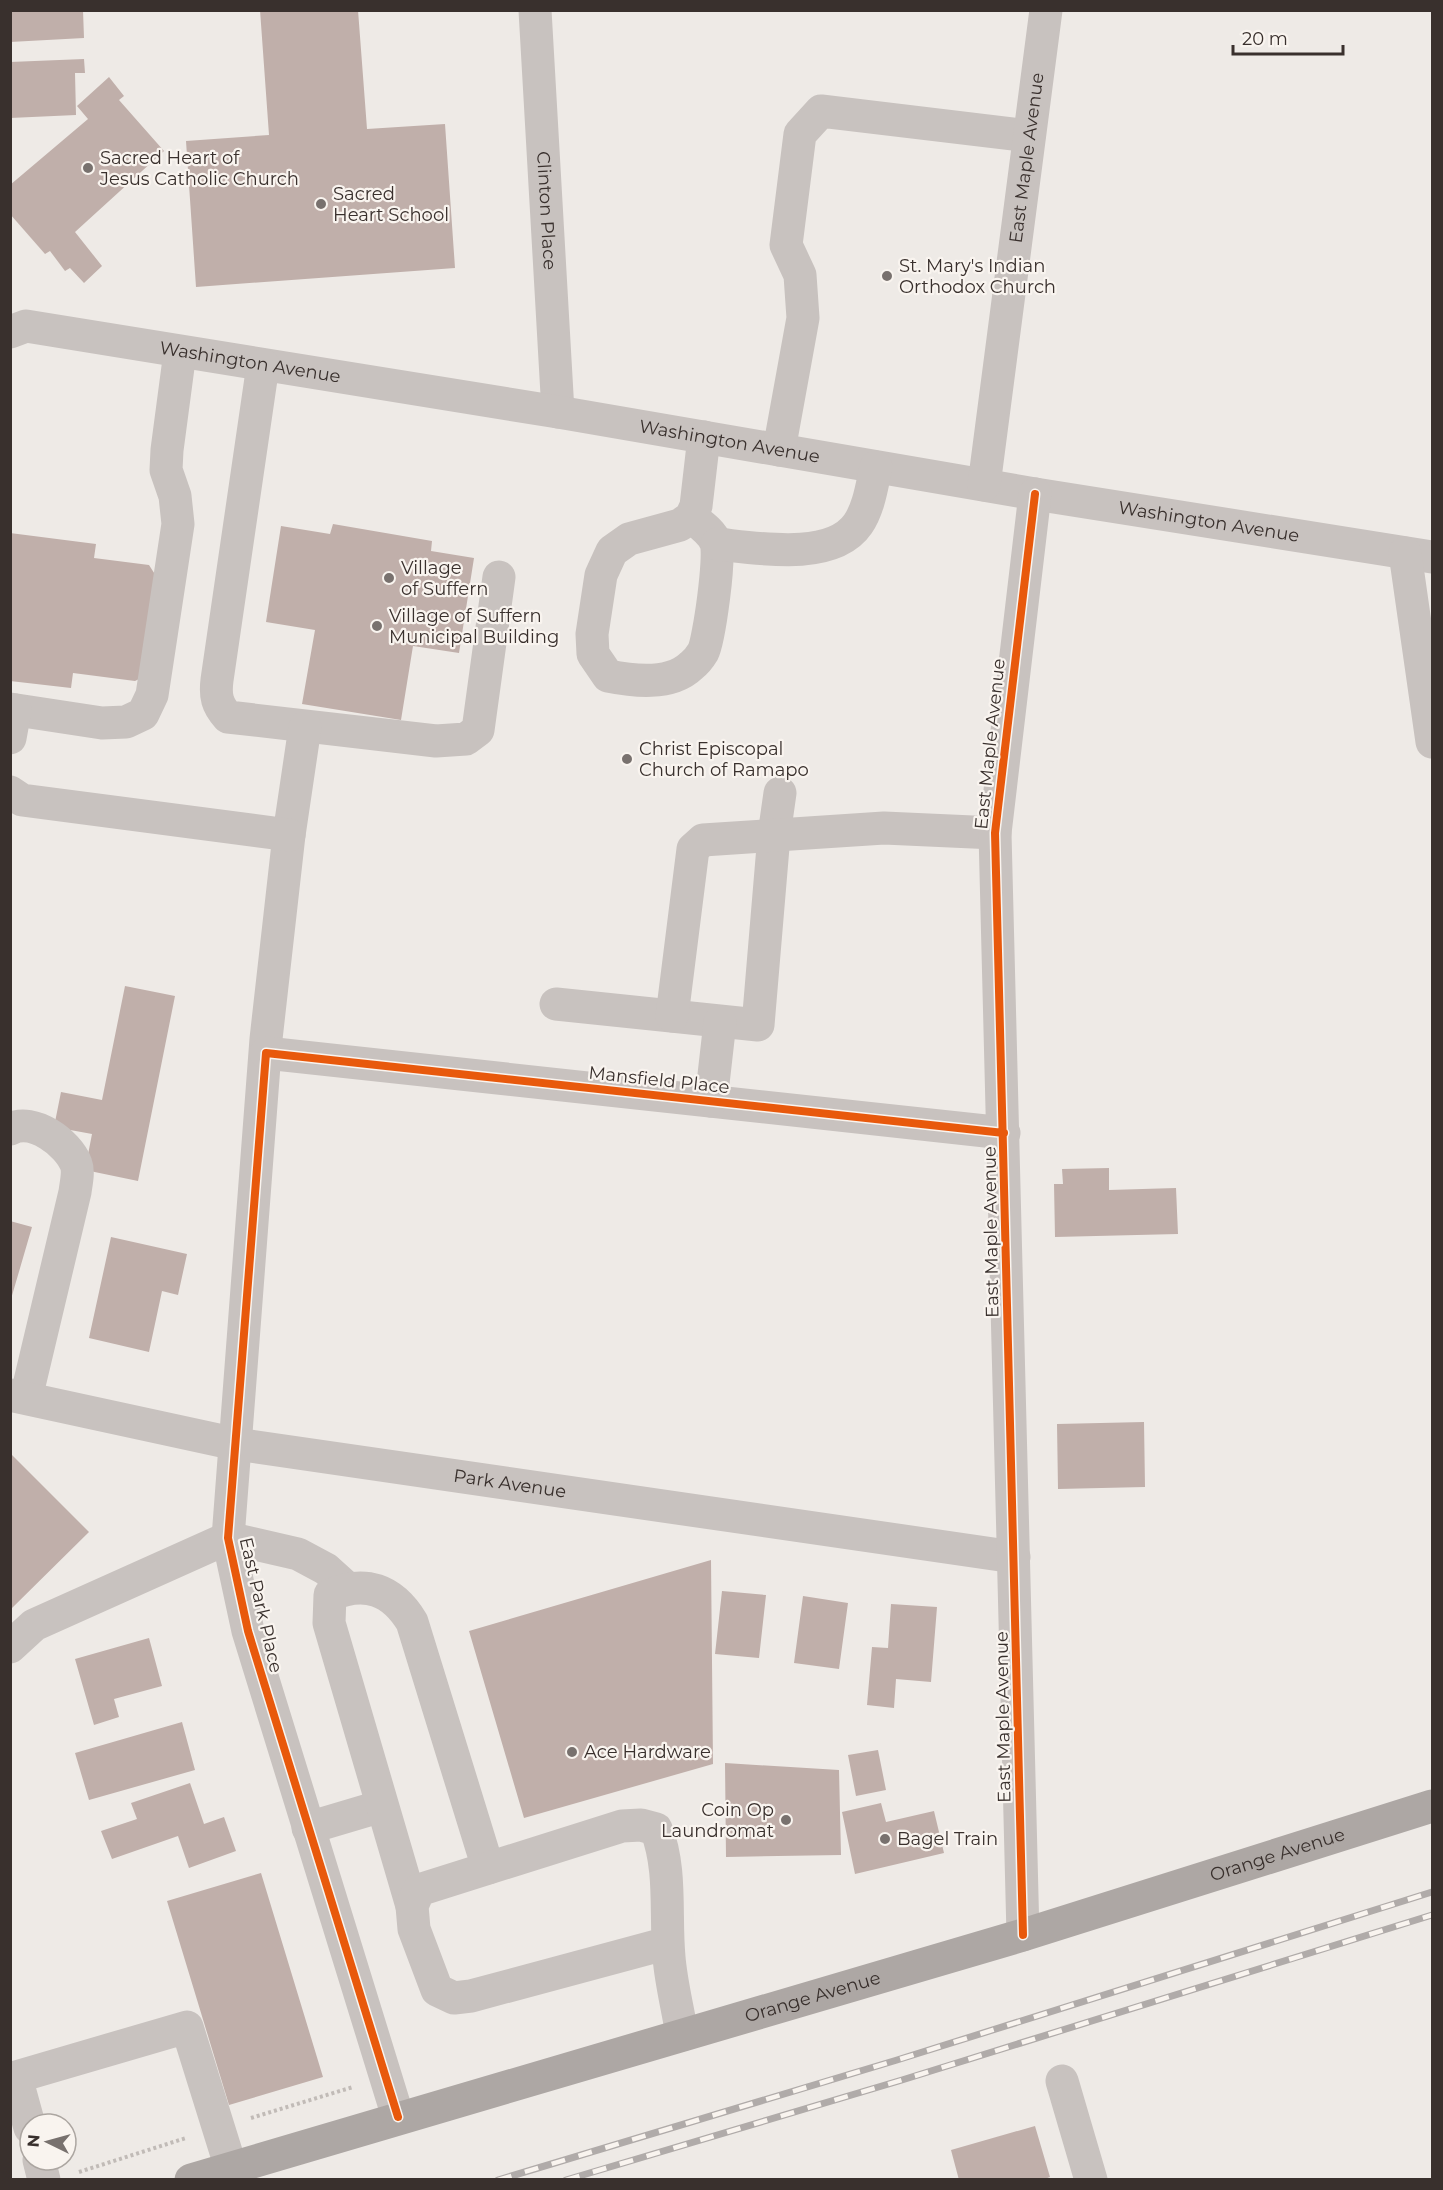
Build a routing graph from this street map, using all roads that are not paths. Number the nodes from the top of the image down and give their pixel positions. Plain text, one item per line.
1 (535, 10) edge
2 (1046, 10) edge
3 (1029, 136) junction
4 (16, 323) edge
5 (180, 352) junction
6 (263, 365) junction
7 (558, 412) junction
8 (704, 437) junction
9 (779, 450) junction
10 (876, 467) junction
11 (984, 485) junction
12 (1035, 494) junction
13 (691, 517) junction
14 (717, 544) junction
15 (1419, 555) edge
16 (500, 577) dead end
17 (12, 719) edge
18 (305, 727) junction
19 (1432, 742) edge
20 (10, 792) edge
21 (780, 793) dead end
22 (995, 833) junction
23 (289, 835) junction
24 (774, 835) junction
25 (556, 1004) dead end
26 (672, 1016) junction
27 (720, 1022) junction
28 (266, 1053) junction
29 (711, 1101) junction
30 (10, 1128) edge
31 (1004, 1133) junction
32 (18, 1397) edge
33 (236, 1444) junction
34 (228, 1538) junction
35 (1014, 1557) junction
36 (347, 1588) junction
37 (10, 1647) edge
38 (382, 1806) junction
39 (1432, 1806) edge
40 (309, 1828) junction
41 (488, 1868) junction
42 (412, 1906) junction
43 (1023, 1935) junction
44 (668, 1943) junction
45 (682, 2035) junction
46 (1062, 2081) dead end
47 (25, 2112) edge
48 (398, 2117) junction
49 (231, 2168) junction
50 (191, 2180) edge
51 (1091, 2180) edge

1 - 7 street, Clinton Place
2 - 3 street, East Maple Avenue
3 - 9 street
3 - 11 street, East Maple Avenue
4 - 5 street, Washington Avenue
5 - 6 street, Washington Avenue
5 - 17 street
6 - 7 street, Washington Avenue
6 - 18 street
7 - 8 street, Washington Avenue
8 - 9 street, Washington Avenue
8 - 13 street
9 - 10 street, Washington Avenue
10 - 11 street, Washington Avenue
10 - 14 street
11 - 12 street, Washington Avenue
12 - 15 street, Washington Avenue
12 - 22 street, East Maple Avenue
13 - 14 street
13 - 14 street
15 - 19 street
16 - 18 street
18 - 23 street, East Park Place
20 - 23 street
21 - 24 street
22 - 24 street
22 - 31 street, East Maple Avenue
23 - 28 street, East Park Place
24 - 26 street
24 - 27 street
25 - 26 street
26 - 27 street
27 - 29 street
28 - 29 street, Mansfield Place
28 - 33 street, East Park Place
29 - 31 street, Mansfield Place
30 - 32 street
31 - 35 street, East Maple Avenue
32 - 33 street, Park Avenue
33 - 34 street, East Park Place
33 - 35 street, Park Avenue
34 - 36 street
34 - 37 street
34 - 40 street, East Park Place
35 - 43 street, East Maple Avenue
36 - 38 street
36 - 41 street
38 - 40 street
38 - 42 street
39 - 43 main road, Orange Avenue
40 - 48 street, East Park Place
41 - 42 street
41 - 44 street
42 - 44 street
43 - 45 main road, Orange Avenue
44 - 45 street
45 - 48 main road, Orange Avenue
46 - 51 street
47 - 49 street
48 - 49 main road, Orange Avenue
49 - 50 main road, Orange Avenue

